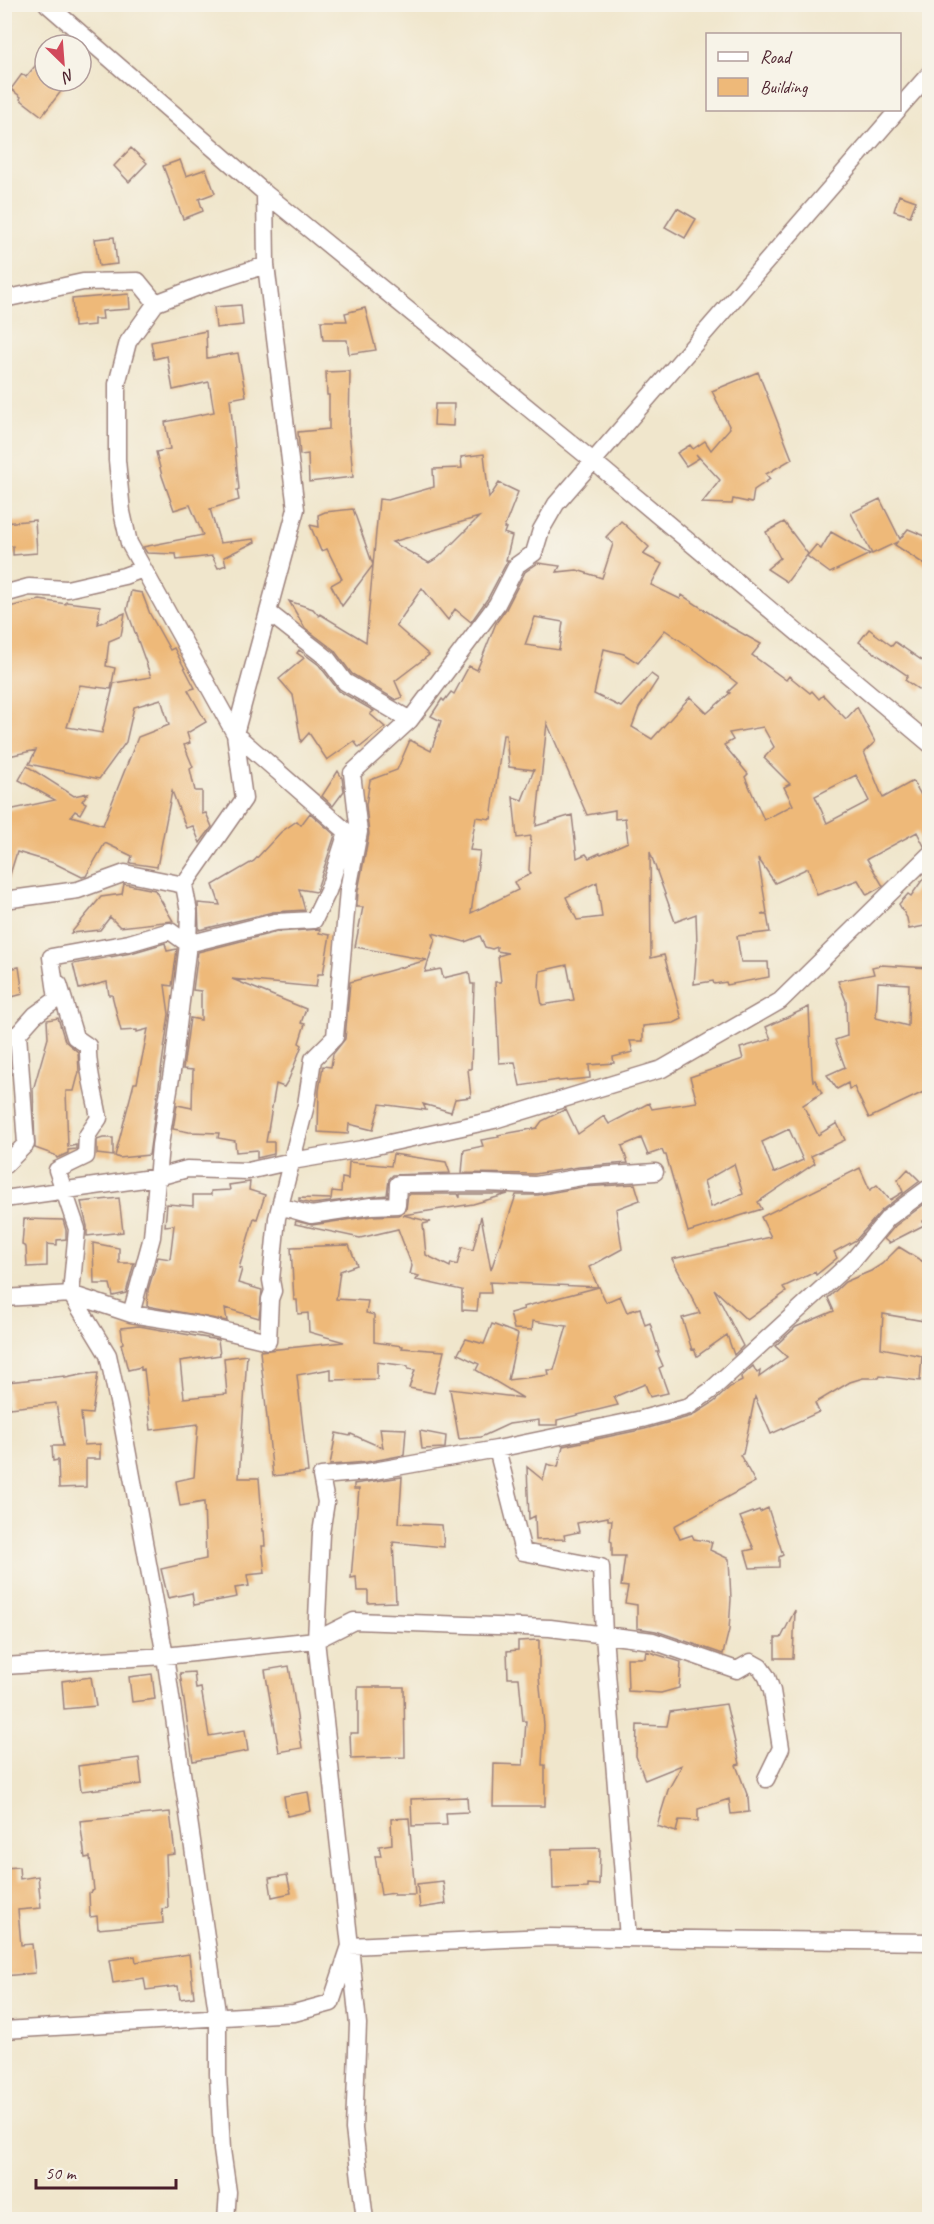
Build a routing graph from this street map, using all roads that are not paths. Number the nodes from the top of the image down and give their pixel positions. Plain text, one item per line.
1 (47, 4) edge
2 (930, 73) edge
3 (901, 106) edge
4 (896, 111) edge
5 (265, 193) junction
6 (266, 265) junction
7 (4, 299) edge
8 (156, 303) junction
9 (593, 461) junction
10 (143, 569) junction
11 (4, 594) edge
12 (268, 612) junction
13 (410, 720) junction
14 (235, 734) junction
15 (930, 744) edge
16 (353, 832) junction
17 (930, 854) edge
18 (184, 885) junction
19 (4, 900) edge
20 (188, 944) junction
21 (51, 957) junction
22 (11, 1036) edge
23 (292, 1161) junction
24 (4, 1166) edge
25 (656, 1172) dead end
26 (158, 1177) junction
27 (930, 1187) edge
28 (64, 1191) junction
29 (4, 1199) edge
30 (280, 1206) junction
31 (71, 1294) junction
32 (4, 1298) edge
33 (131, 1314) junction
34 (497, 1449) junction
35 (604, 1635) junction
36 (316, 1640) junction
37 (165, 1656) junction
38 (4, 1666) edge
39 (766, 1779) dead end
40 (628, 1938) junction
41 (930, 1942) edge
42 (350, 1946) junction
43 (218, 2019) junction
44 (4, 2030) edge
45 (225, 2220) edge
46 (364, 2220) edge

1 - 5 street
2 - 3 street
4 - 9 street
5 - 6 street
5 - 9 street
6 - 8 street
6 - 12 street
7 - 8 street
8 - 10 street
9 - 13 street
9 - 15 street
10 - 11 street
10 - 14 street
12 - 13 street
12 - 14 street
13 - 16 street
14 - 16 street
14 - 18 street
16 - 20 street
16 - 23 street
17 - 23 street
18 - 19 street
18 - 20 street
20 - 21 street
20 - 26 street
21 - 22 street
21 - 28 street
22 - 24 street
23 - 26 street
23 - 30 street
25 - 30 street
26 - 28 street
26 - 33 street
27 - 34 street
28 - 29 street
28 - 31 street
30 - 33 street
31 - 32 street
31 - 33 street
31 - 37 street
34 - 35 street
34 - 36 street
35 - 36 street
35 - 39 street
35 - 40 street
36 - 37 street
36 - 42 street
37 - 38 street
37 - 43 street
40 - 41 street
40 - 42 street
42 - 43 street
42 - 46 street
43 - 44 street
43 - 45 street

